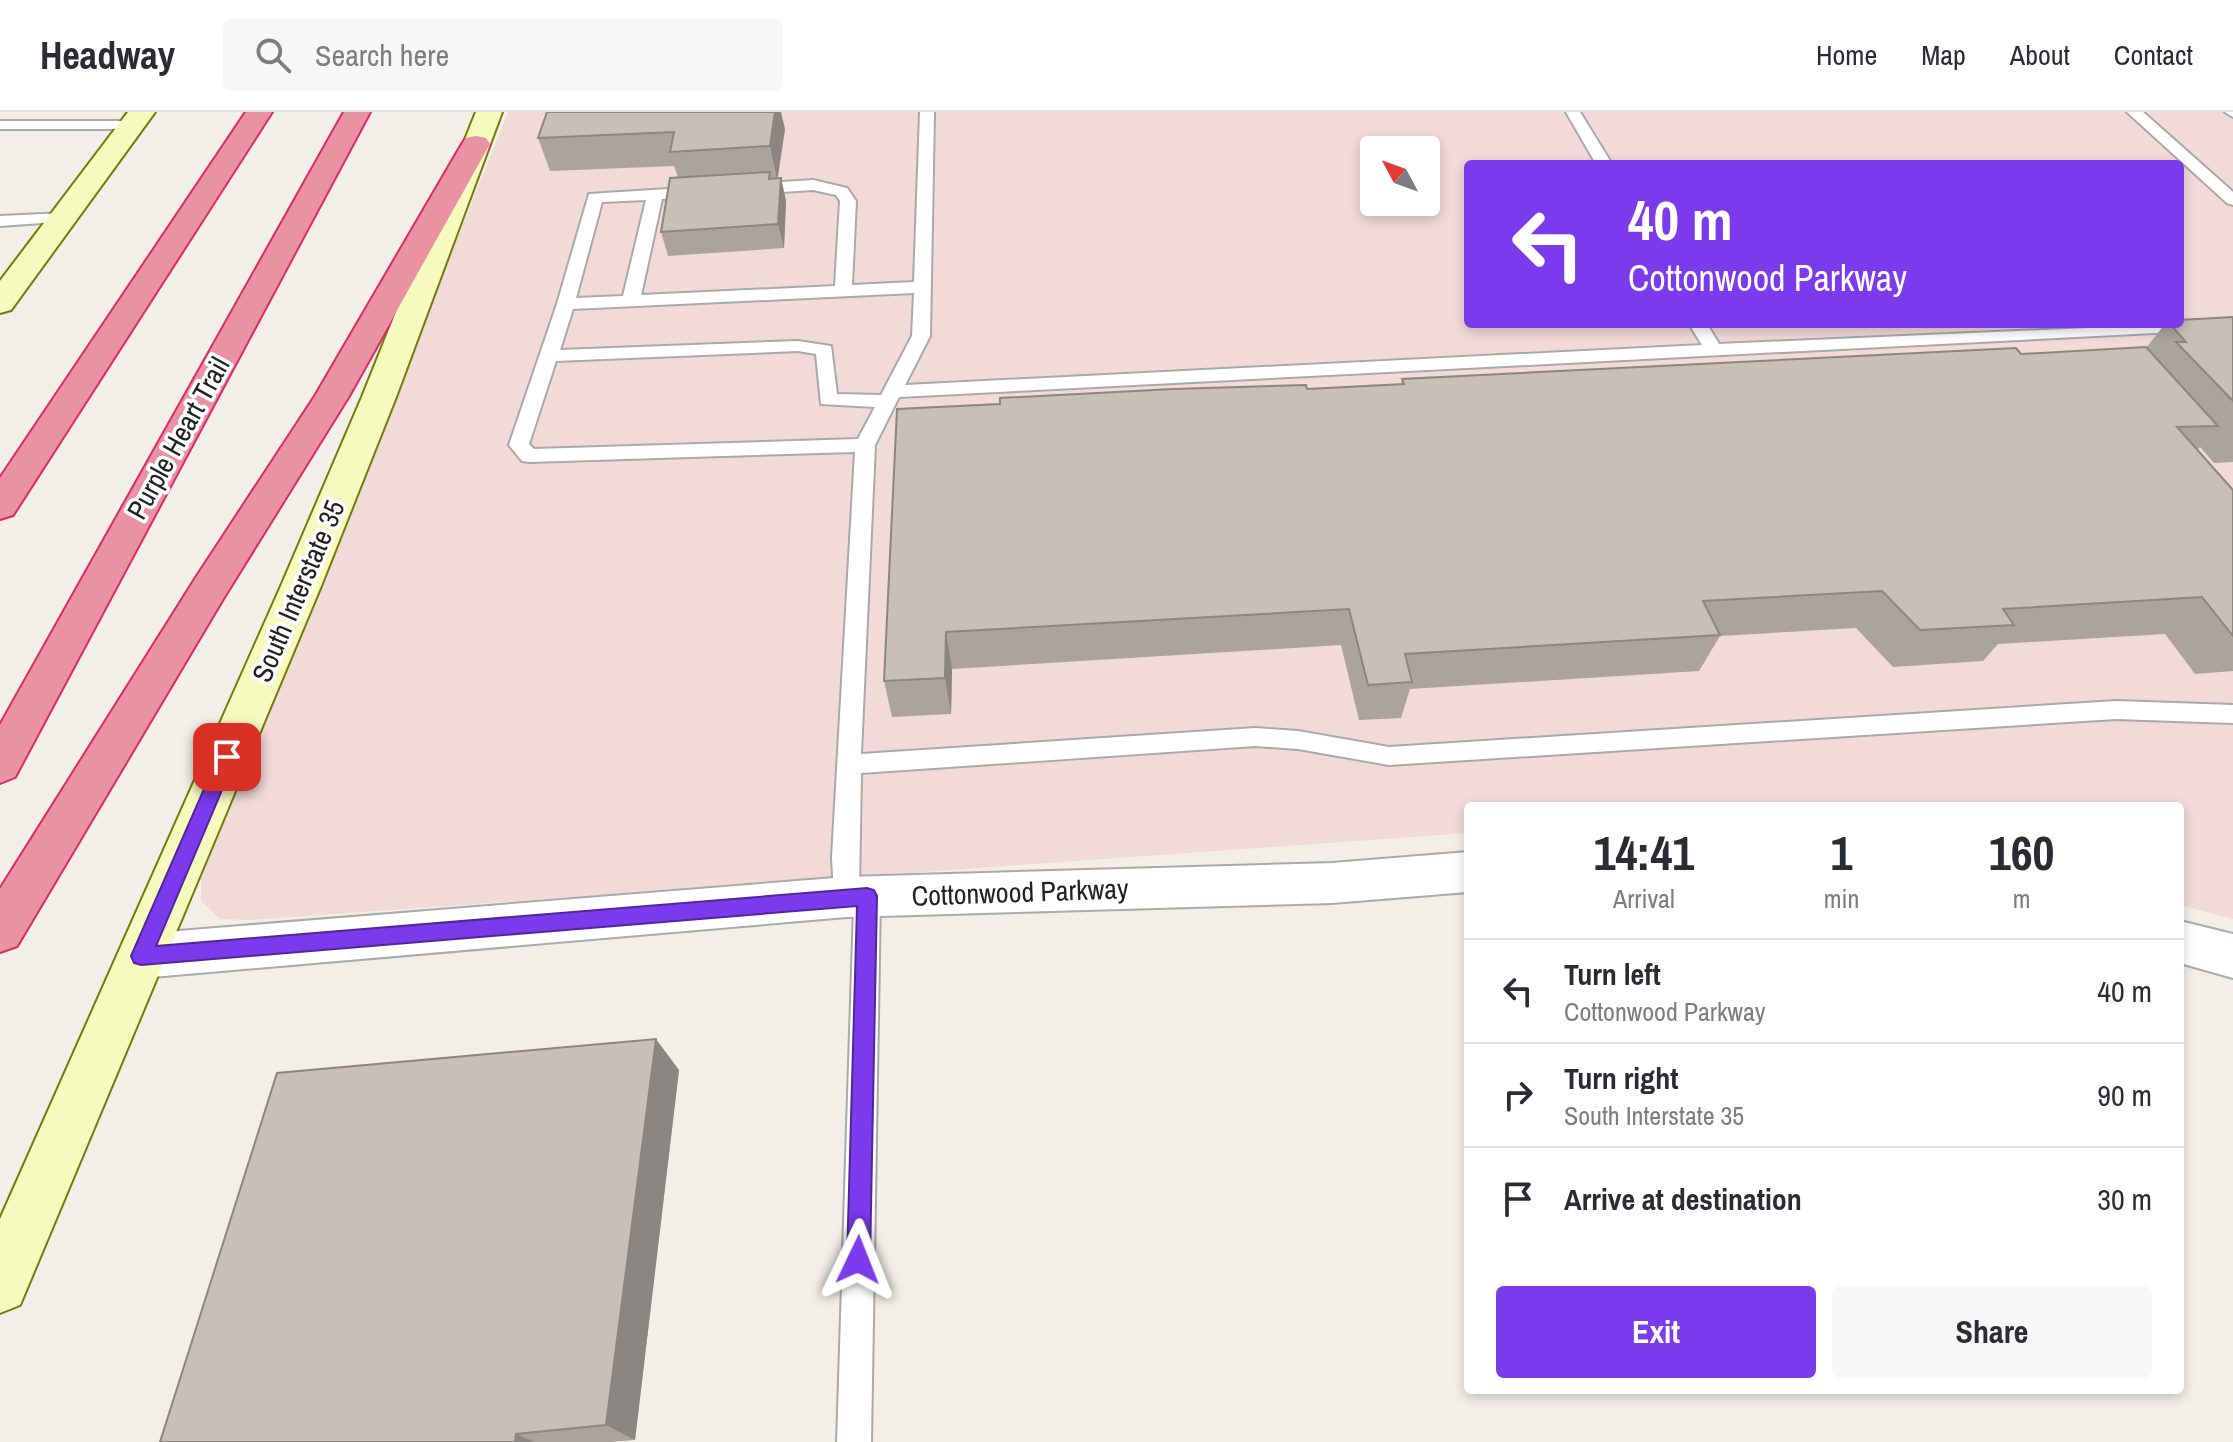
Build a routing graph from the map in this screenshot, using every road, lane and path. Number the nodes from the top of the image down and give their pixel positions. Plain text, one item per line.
1 (259, 112) edge
2 (357, 112) edge
3 (927, 112) edge
4 (1573, 112) edge
5 (2134, 112) edge
6 (138, 118) edge
7 (0, 125) edge
8 (483, 128) edge
9 (1602, 160) edge
10 (655, 195) junction
11 (2233, 200) edge
12 (64, 218) junction
13 (0, 221) edge
14 (923, 287) junction
15 (843, 292) junction
16 (631, 301) junction
17 (0, 303) edge
18 (566, 304) junction
19 (2233, 324) edge
20 (2184, 326) edge
21 (1700, 328) edge
22 (2147, 328) edge
23 (2082, 331) junction
24 (1714, 350) junction
25 (2102, 354) edge
26 (549, 356) junction
27 (891, 396) junction
28 (865, 445) junction
29 (0, 506) edge
30 (2233, 714) edge
31 (850, 764) junction
32 (0, 765) edge
33 (1464, 872) edge
34 (857, 896) junction
35 (0, 931) edge
36 (2184, 943) edge
37 (141, 956) junction
38 (2233, 956) edge
39 (0, 1285) edge
40 (854, 1442) edge

1 - 29 highway
2 - 32 highway, Purple Heart Trail
3 - 14 lane
4 - 9 lane
5 - 11 lane
6 - 7 lane
6 - 12 main road
8 - 35 highway
8 - 37 main road, South Interstate 35
10 - 15 lane
10 - 16 lane
10 - 18 lane
12 - 13 lane
12 - 17 main road
14 - 15 lane
14 - 27 lane
15 - 16 lane
16 - 18 lane
18 - 26 lane
19 - 20 lane
21 - 24 lane
22 - 23 lane
23 - 24 lane
23 - 25 lane
24 - 27 lane
26 - 27 lane
26 - 28 lane
27 - 28 lane
28 - 31 lane
30 - 31 lane
31 - 34 lane
33 - 34 street, Cottonwood Parkway
34 - 37 street, Cottonwood Parkway
34 - 40 lane
36 - 38 street
37 - 39 main road, South Interstate 35

